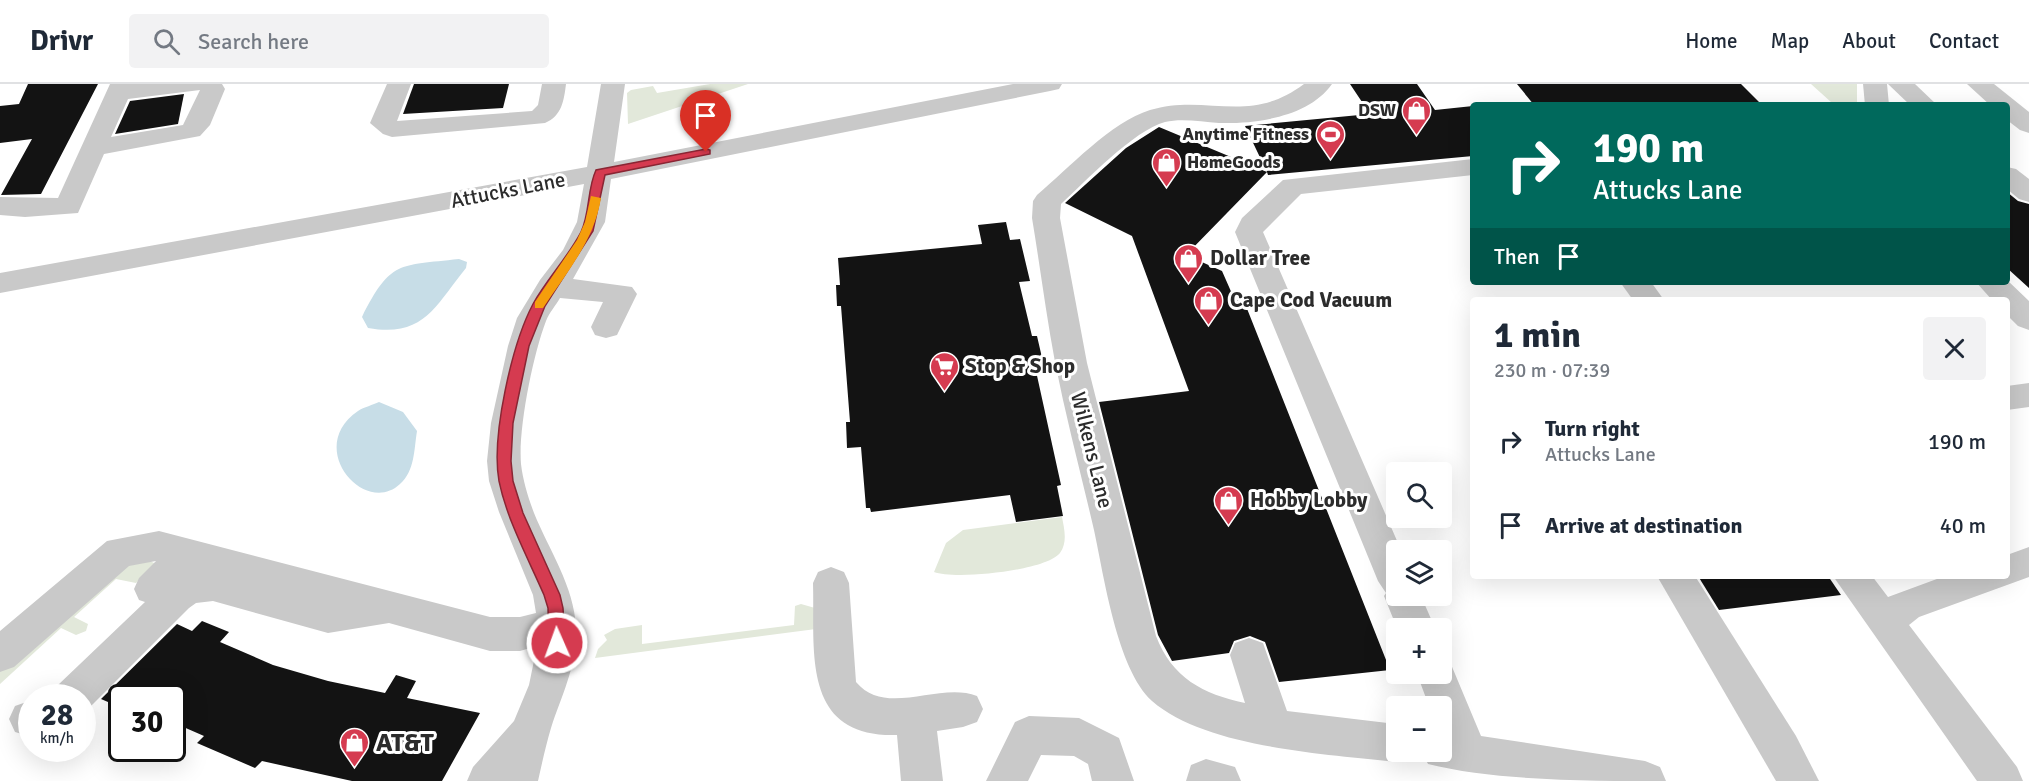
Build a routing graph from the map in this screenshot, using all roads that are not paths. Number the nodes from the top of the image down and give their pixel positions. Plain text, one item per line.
1 (195, 84) edge
2 (209, 84) edge
3 (399, 84) edge
4 (554, 84) edge
5 (613, 84) edge
6 (972, 84) edge
7 (1050, 84) edge
8 (1320, 84) edge
9 (1875, 84) edge
10 (1900, 84) edge
11 (1979, 84) edge
12 (120, 88) edge
13 (1877, 102) edge
14 (1921, 102) edge
15 (2001, 102) edge
16 (2010, 109) edge
17 (2029, 125) edge
18 (96, 148) junction
19 (601, 165) junction
20 (1470, 167) edge
21 (2010, 177) edge
22 (2029, 193) edge
23 (0, 206) edge
24 (0, 267) edge
25 (0, 283) edge
26 (1994, 285) edge
27 (550, 287) junction
28 (2006, 297) edge
29 (2010, 300) edge
30 (2029, 319) edge
31 (606, 327) dead end
32 (2029, 395) edge
33 (2010, 398) edge
34 (189, 553) junction
35 (1386, 557) edge
36 (2029, 562) edge
37 (2010, 569) edge
38 (1677, 579) edge
39 (1853, 579) edge
40 (1982, 579) edge
41 (831, 583) dead end
42 (152, 589) dead end
43 (394, 608) junction
44 (1886, 622) junction
45 (557, 625) junction
46 (0, 655) edge
47 (1249, 655) dead end
48 (86, 684) edge
49 (1438, 684) edge
50 (963, 709) dead end
51 (915, 715) junction
52 (1272, 725) junction
53 (531, 728) junction
54 (1386, 742) edge
55 (1455, 752) edge
56 (488, 781) edge
57 (517, 781) edge
58 (922, 781) edge
59 (1007, 781) edge
60 (1113, 781) edge
61 (1646, 781) edge
62 (1798, 781) edge
63 (2002, 781) edge

1 - 12 street
2 - 18 street
3 - 4 street
5 - 19 street
6 - 19 street, Attucks Lane
7 - 19 street, Attucks Lane
8 - 52 street, Wilkens Lane
9 - 13 street
10 - 14 street
11 - 15 street
12 - 18 street
16 - 17 street
18 - 23 street
19 - 24 street, Attucks Lane
19 - 25 street, Attucks Lane
19 - 27 street
20 - 35 street
21 - 22 street
26 - 28 street
27 - 31 street
27 - 45 street
29 - 30 street
32 - 33 street
34 - 42 street
34 - 43 street
34 - 46 street
36 - 37 street
38 - 62 street
39 - 44 street
40 - 44 street
41 - 51 street
43 - 45 street
43 - 48 street
44 - 63 street
45 - 53 street
47 - 52 street
49 - 55 street
50 - 51 street
51 - 58 street
52 - 54 street, Wilkens Lane
53 - 56 street
53 - 57 street
55 - 61 street
59 - 60 street

